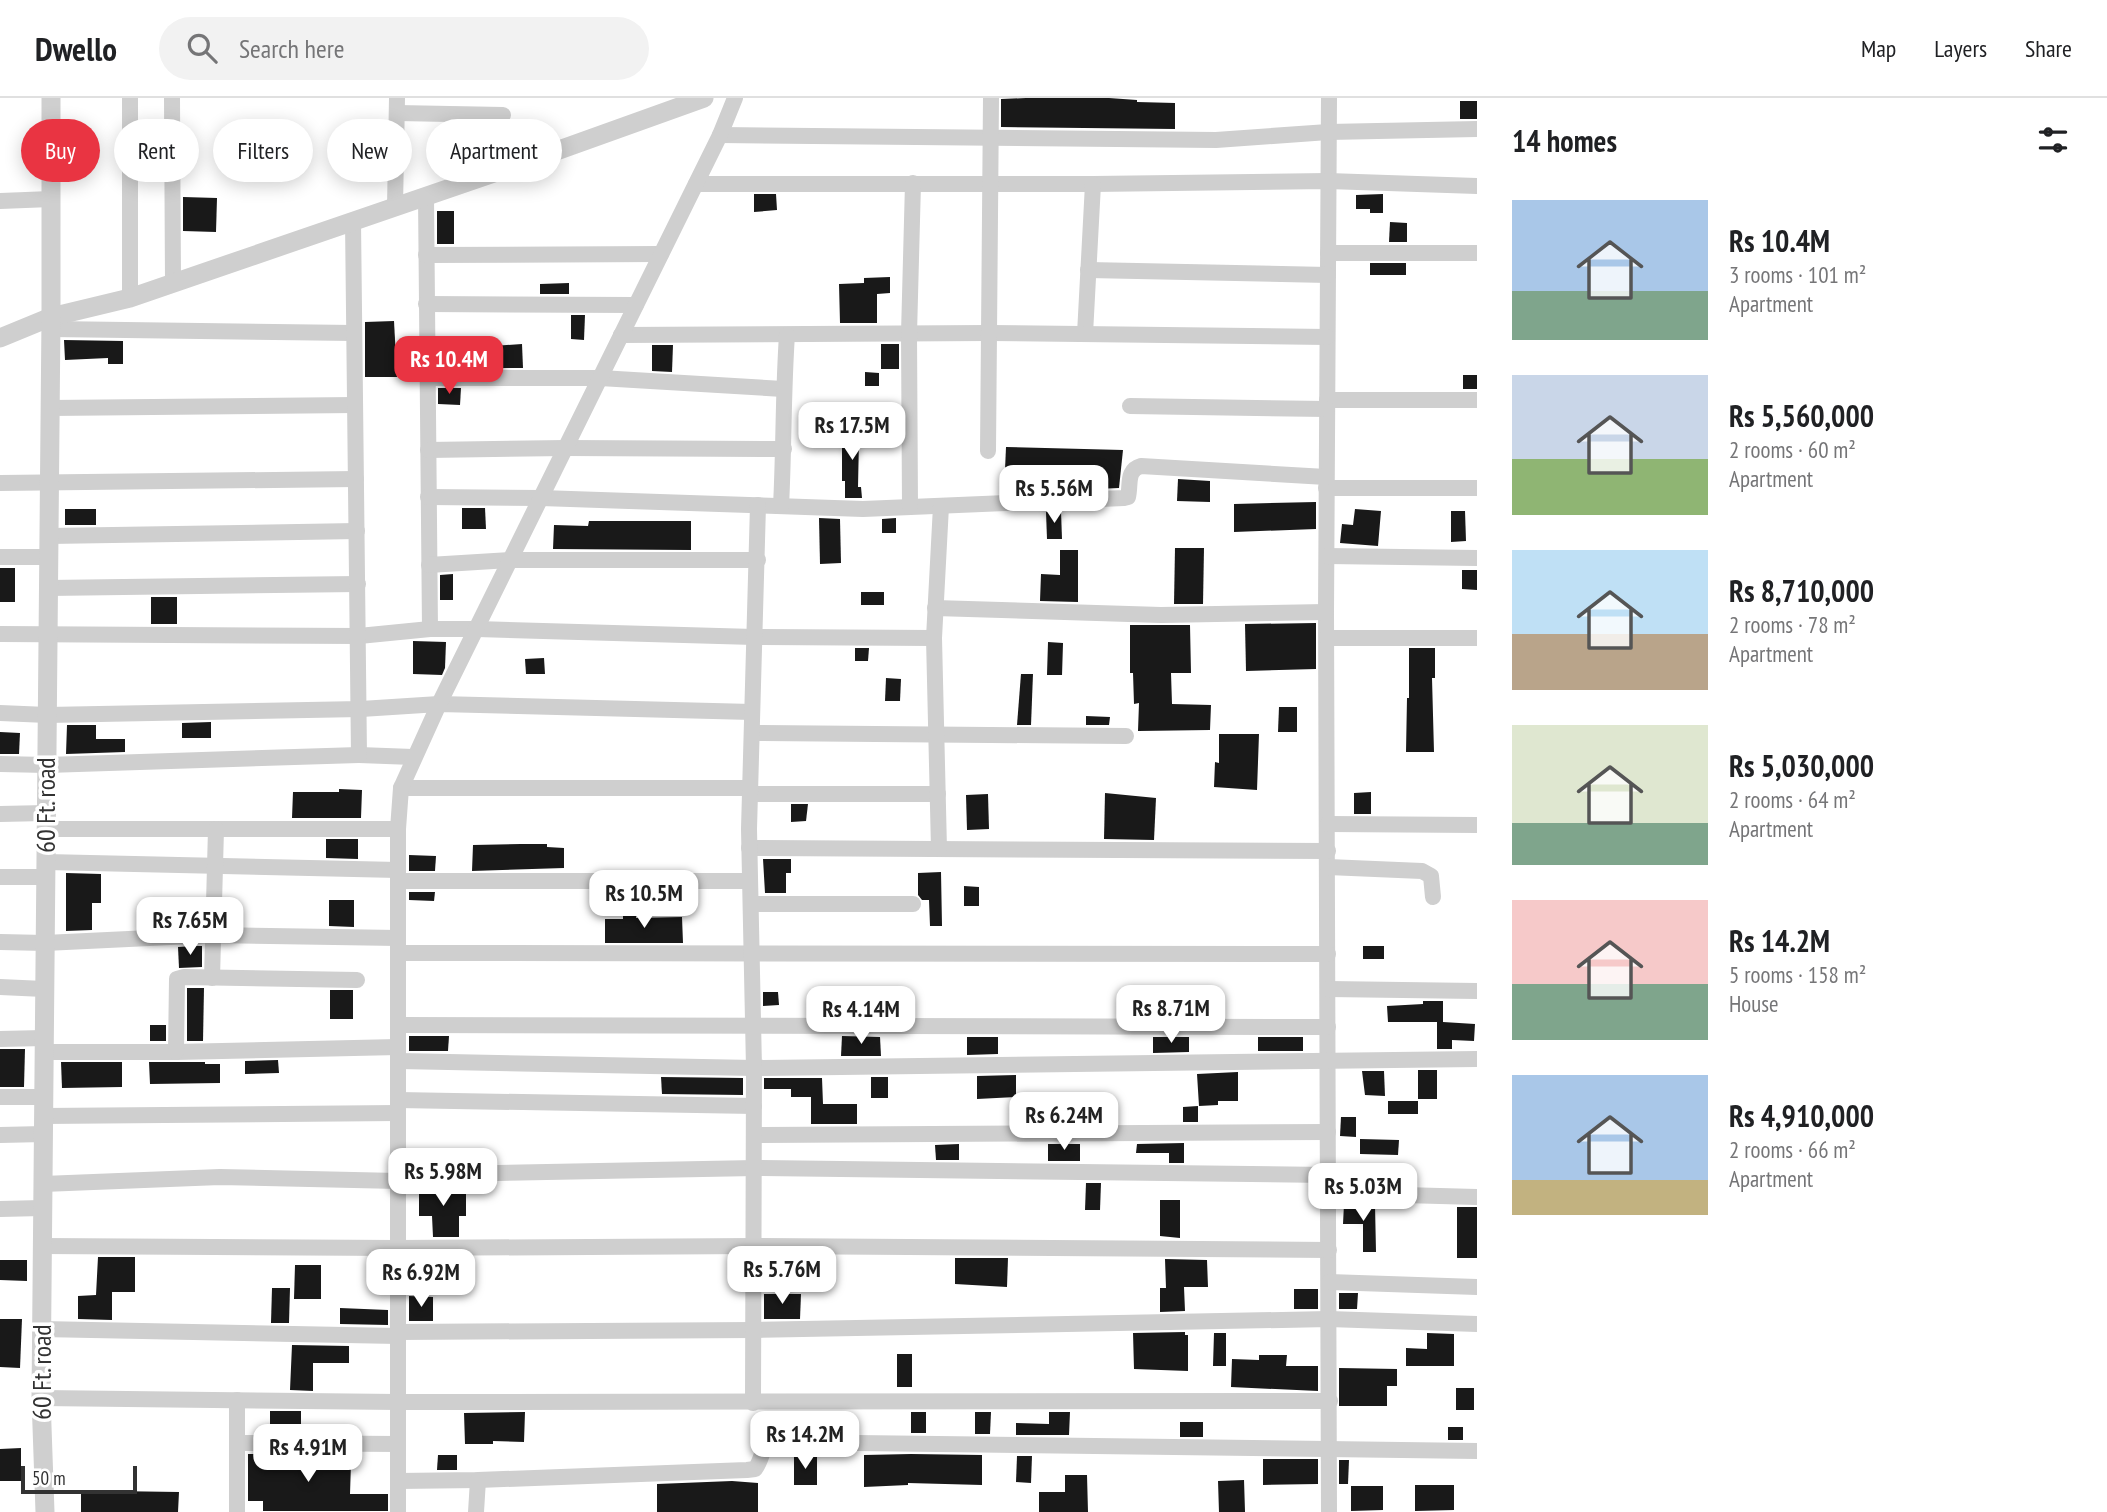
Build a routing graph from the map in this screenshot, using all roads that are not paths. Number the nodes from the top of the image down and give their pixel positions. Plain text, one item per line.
1 (51, 98) edge
2 (130, 98) edge
3 (172, 98) edge
4 (704, 98) edge
5 (735, 98) edge
6 (991, 98) edge
7 (1329, 98) edge
8 (397, 106) edge
9 (503, 115) dead end
10 (1477, 129) edge
11 (1328, 132) junction
12 (720, 135) junction
13 (991, 138) junction
14 (1328, 181) junction
15 (913, 183) junction
16 (990, 183) junction
17 (696, 184) junction
18 (1093, 184) junction
19 (1477, 186) edge
20 (426, 196) junction
21 (51, 199) junction
22 (0, 201) edge
23 (395, 206) junction
24 (353, 221) junction
25 (1328, 253) junction
26 (1477, 253) edge
27 (661, 254) junction
28 (426, 255) junction
29 (1088, 270) junction
30 (1328, 275) junction
31 (173, 283) junction
32 (130, 298) junction
33 (426, 303) junction
34 (636, 305) junction
35 (51, 323) junction
36 (354, 332) junction
37 (989, 333) junction
38 (909, 334) junction
39 (1085, 334) junction
40 (621, 335) junction
41 (787, 335) junction
42 (1327, 337) junction
43 (0, 338) edge
44 (427, 378) junction
45 (600, 378) junction
46 (783, 388) junction
47 (1477, 400) edge
48 (355, 405) junction
49 (1327, 405) junction
50 (1130, 406) dead end
51 (50, 408) junction
52 (566, 448) junction
53 (784, 449) junction
54 (428, 450) junction
55 (988, 451) dead end
56 (356, 479) junction
57 (49, 482) junction
58 (1326, 482) junction
59 (0, 483) edge
60 (1477, 488) edge
61 (428, 497) junction
62 (541, 498) junction
63 (758, 505) junction
64 (781, 506) junction
65 (941, 506) junction
66 (910, 507) junction
67 (357, 531) junction
68 (48, 536) junction
69 (1327, 556) junction
70 (0, 557) edge
71 (48, 557) junction
72 (1477, 558) edge
73 (511, 560) junction
74 (758, 560) junction
75 (429, 565) junction
76 (358, 584) junction
77 (48, 588) junction
78 (935, 608) junction
79 (1326, 612) junction
80 (430, 629) junction
81 (477, 629) junction
82 (48, 633) junction
83 (0, 634) edge
84 (359, 636) junction
85 (754, 637) junction
86 (934, 638) junction
87 (1327, 638) junction
88 (1477, 638) edge
89 (439, 704) junction
90 (360, 709) junction
91 (752, 712) junction
92 (0, 713) edge
93 (47, 715) junction
94 (751, 733) junction
95 (937, 735) junction
96 (1126, 736) dead end
97 (359, 755) junction
98 (413, 757) junction
99 (0, 764) edge
100 (47, 765) junction
101 (401, 788) junction
102 (750, 791) junction
103 (938, 794) junction
104 (0, 814) edge
105 (46, 821) junction
106 (1328, 824) junction
107 (1477, 825) edge
108 (216, 829) junction
109 (398, 829) junction
110 (749, 848) junction
111 (939, 849) junction
112 (1328, 859) junction
113 (216, 866) junction
114 (46, 870) junction
115 (398, 875) junction
116 (0, 877) edge
117 (750, 881) junction
118 (1433, 897) dead end
119 (751, 904) junction
120 (913, 904) dead end
121 (212, 935) junction
122 (0, 942) edge
123 (45, 943) junction
124 (398, 945) junction
125 (752, 954) junction
126 (1328, 954) junction
127 (212, 978) junction
128 (357, 980) dead end
129 (0, 987) edge
130 (44, 989) junction
131 (1328, 989) junction
132 (1477, 991) edge
133 (398, 1025) junction
134 (753, 1027) junction
135 (1328, 1027) junction
136 (0, 1039) edge
137 (44, 1045) junction
138 (176, 1052) junction
139 (398, 1054) junction
140 (1477, 1059) edge
141 (1328, 1061) junction
142 (754, 1068) junction
143 (0, 1097) edge
144 (398, 1106) junction
145 (754, 1107) junction
146 (44, 1116) junction
147 (1328, 1132) junction
148 (0, 1135) edge
149 (754, 1135) junction
150 (755, 1168) junction
151 (1329, 1175) junction
152 (398, 1178) junction
153 (43, 1184) junction
154 (1329, 1193) junction
155 (1477, 1196) edge
156 (42, 1208) junction
157 (0, 1209) edge
158 (42, 1246) junction
159 (754, 1246) junction
160 (398, 1248) junction
161 (1329, 1250) junction
162 (1329, 1282) junction
163 (1477, 1287) edge
164 (1329, 1319) junction
165 (1477, 1324) edge
166 (41, 1329) junction
167 (754, 1330) junction
168 (398, 1334) junction
169 (41, 1398) junction
170 (237, 1400) junction
171 (1330, 1401) junction
172 (398, 1402) junction
173 (753, 1403) junction
174 (237, 1443) junction
175 (398, 1444) junction
176 (1329, 1451) junction
177 (1477, 1451) edge
178 (478, 1480) junction
179 (398, 1481) junction
180 (45, 1512) edge
181 (237, 1512) edge
182 (398, 1512) edge
183 (477, 1512) edge
184 (1329, 1512) edge

1 - 21 street, 60 Ft. road
2 - 32 street
3 - 31 street
4 - 20 street
5 - 12 street
6 - 13 street
7 - 11 street
8 - 9 street
8 - 23 street
10 - 11 street
11 - 13 street
11 - 14 street
12 - 13 street
12 - 17 street
13 - 16 street
14 - 18 street
14 - 19 street
14 - 25 street
15 - 16 street
15 - 17 street
15 - 38 street
16 - 18 street
16 - 37 street
17 - 27 street
18 - 29 street
20 - 23 street
20 - 28 street
21 - 22 street
21 - 35 street, 60 Ft. road
23 - 24 street
24 - 31 street
24 - 36 street
25 - 26 street
25 - 30 street
27 - 28 street
27 - 34 street
28 - 33 street
29 - 30 street
29 - 39 street
30 - 42 street
31 - 32 street
32 - 35 street
33 - 34 street
33 - 44 street
34 - 40 street
35 - 36 street
35 - 43 street
35 - 51 street, 60 Ft. road
36 - 48 street
37 - 38 street
37 - 39 street
37 - 55 street
38 - 41 street
38 - 66 street
39 - 42 street
40 - 41 street
40 - 45 street
41 - 46 street
42 - 49 street
44 - 45 street
44 - 54 street
45 - 46 street
45 - 52 street
46 - 53 street
47 - 49 street
48 - 51 street
48 - 56 street
49 - 50 street
49 - 58 street
51 - 57 street, 60 Ft. road
52 - 53 street
52 - 54 street
52 - 62 street
53 - 64 street
54 - 61 street
56 - 57 street
56 - 67 street
57 - 59 street
57 - 68 street, 60 Ft. road
58 - 60 street
58 - 65 street
58 - 69 street
61 - 62 street
61 - 75 street
62 - 63 street
62 - 73 street
63 - 64 street
63 - 74 street
64 - 66 street
65 - 66 street
65 - 78 street
67 - 68 street
67 - 76 street
68 - 71 street, 60 Ft. road
69 - 72 street
69 - 79 street
70 - 71 street
71 - 77 street, 60 Ft. road
73 - 74 street
73 - 75 street
73 - 81 street
74 - 85 street
75 - 80 street
76 - 77 street
76 - 84 street
77 - 82 street, 60 Ft. road
78 - 79 street
78 - 86 street
79 - 87 street
80 - 81 street
80 - 84 street
81 - 85 street
81 - 89 street
82 - 83 street
82 - 84 street
82 - 93 street, 60 Ft. road
84 - 90 street
85 - 86 street
85 - 91 street
86 - 95 street
87 - 88 street
87 - 106 street
89 - 90 street
89 - 91 street
89 - 98 street
90 - 93 street
90 - 97 street
91 - 94 street
92 - 93 street
93 - 100 street, 60 Ft. road
94 - 95 street
94 - 102 street
95 - 96 street
95 - 103 street
97 - 98 street
97 - 100 street
98 - 101 street
99 - 100 street
100 - 105 street, 60 Ft. road
101 - 102 street
101 - 109 street
102 - 103 street
102 - 110 street
103 - 111 street
104 - 105 street
105 - 108 street
105 - 114 street, 60 Ft. road
106 - 107 street
106 - 112 street
108 - 109 street
108 - 113 street
109 - 115 street
110 - 111 street
110 - 117 street
111 - 112 street
112 - 118 street
112 - 126 street
113 - 114 street
113 - 115 street
113 - 121 street
114 - 116 street
114 - 123 street, 60 Ft. road
115 - 117 street
115 - 124 street
117 - 119 street
119 - 120 street
119 - 125 street
121 - 123 street
121 - 124 street
121 - 127 street
122 - 123 street
123 - 130 street, 60 Ft. road
124 - 125 street
124 - 133 street
125 - 126 street
125 - 134 street
126 - 131 street
127 - 128 street
127 - 138 street
129 - 130 street
130 - 137 street, 60 Ft. road
131 - 132 street
131 - 135 street
133 - 134 street
133 - 139 street
134 - 135 street
134 - 142 street
135 - 141 street
136 - 137 street
137 - 138 street
137 - 146 street, 60 Ft. road
138 - 139 street
139 - 142 street
139 - 144 street
140 - 141 street
141 - 142 street
141 - 147 street
142 - 145 street
143 - 146 street
144 - 145 street
144 - 146 street
144 - 152 street
145 - 149 street
146 - 148 street
146 - 153 street, 60 Ft. road
147 - 149 street
147 - 151 street
149 - 150 street
150 - 151 street
150 - 152 street
150 - 159 street
151 - 154 street
152 - 153 street
152 - 160 street
153 - 156 street, 60 Ft. road
154 - 155 street
154 - 161 street
156 - 157 street
156 - 158 street, 60 Ft. road
158 - 160 street
158 - 166 street, 60 Ft. road
159 - 160 street
159 - 161 street
159 - 167 street
160 - 168 street
161 - 162 street
162 - 163 street
162 - 164 street
164 - 165 street
164 - 167 street
164 - 171 street
166 - 168 street
166 - 169 street, 60 Ft. road
167 - 168 street
167 - 173 street
168 - 172 street
169 - 170 street
169 - 180 street, 60 Ft. road
170 - 172 street
170 - 174 street
171 - 173 street
171 - 176 street
172 - 173 street
172 - 175 street
174 - 175 street
174 - 181 street
175 - 179 street
176 - 177 street
176 - 178 street
176 - 184 street
178 - 179 street
178 - 183 street
179 - 182 street

